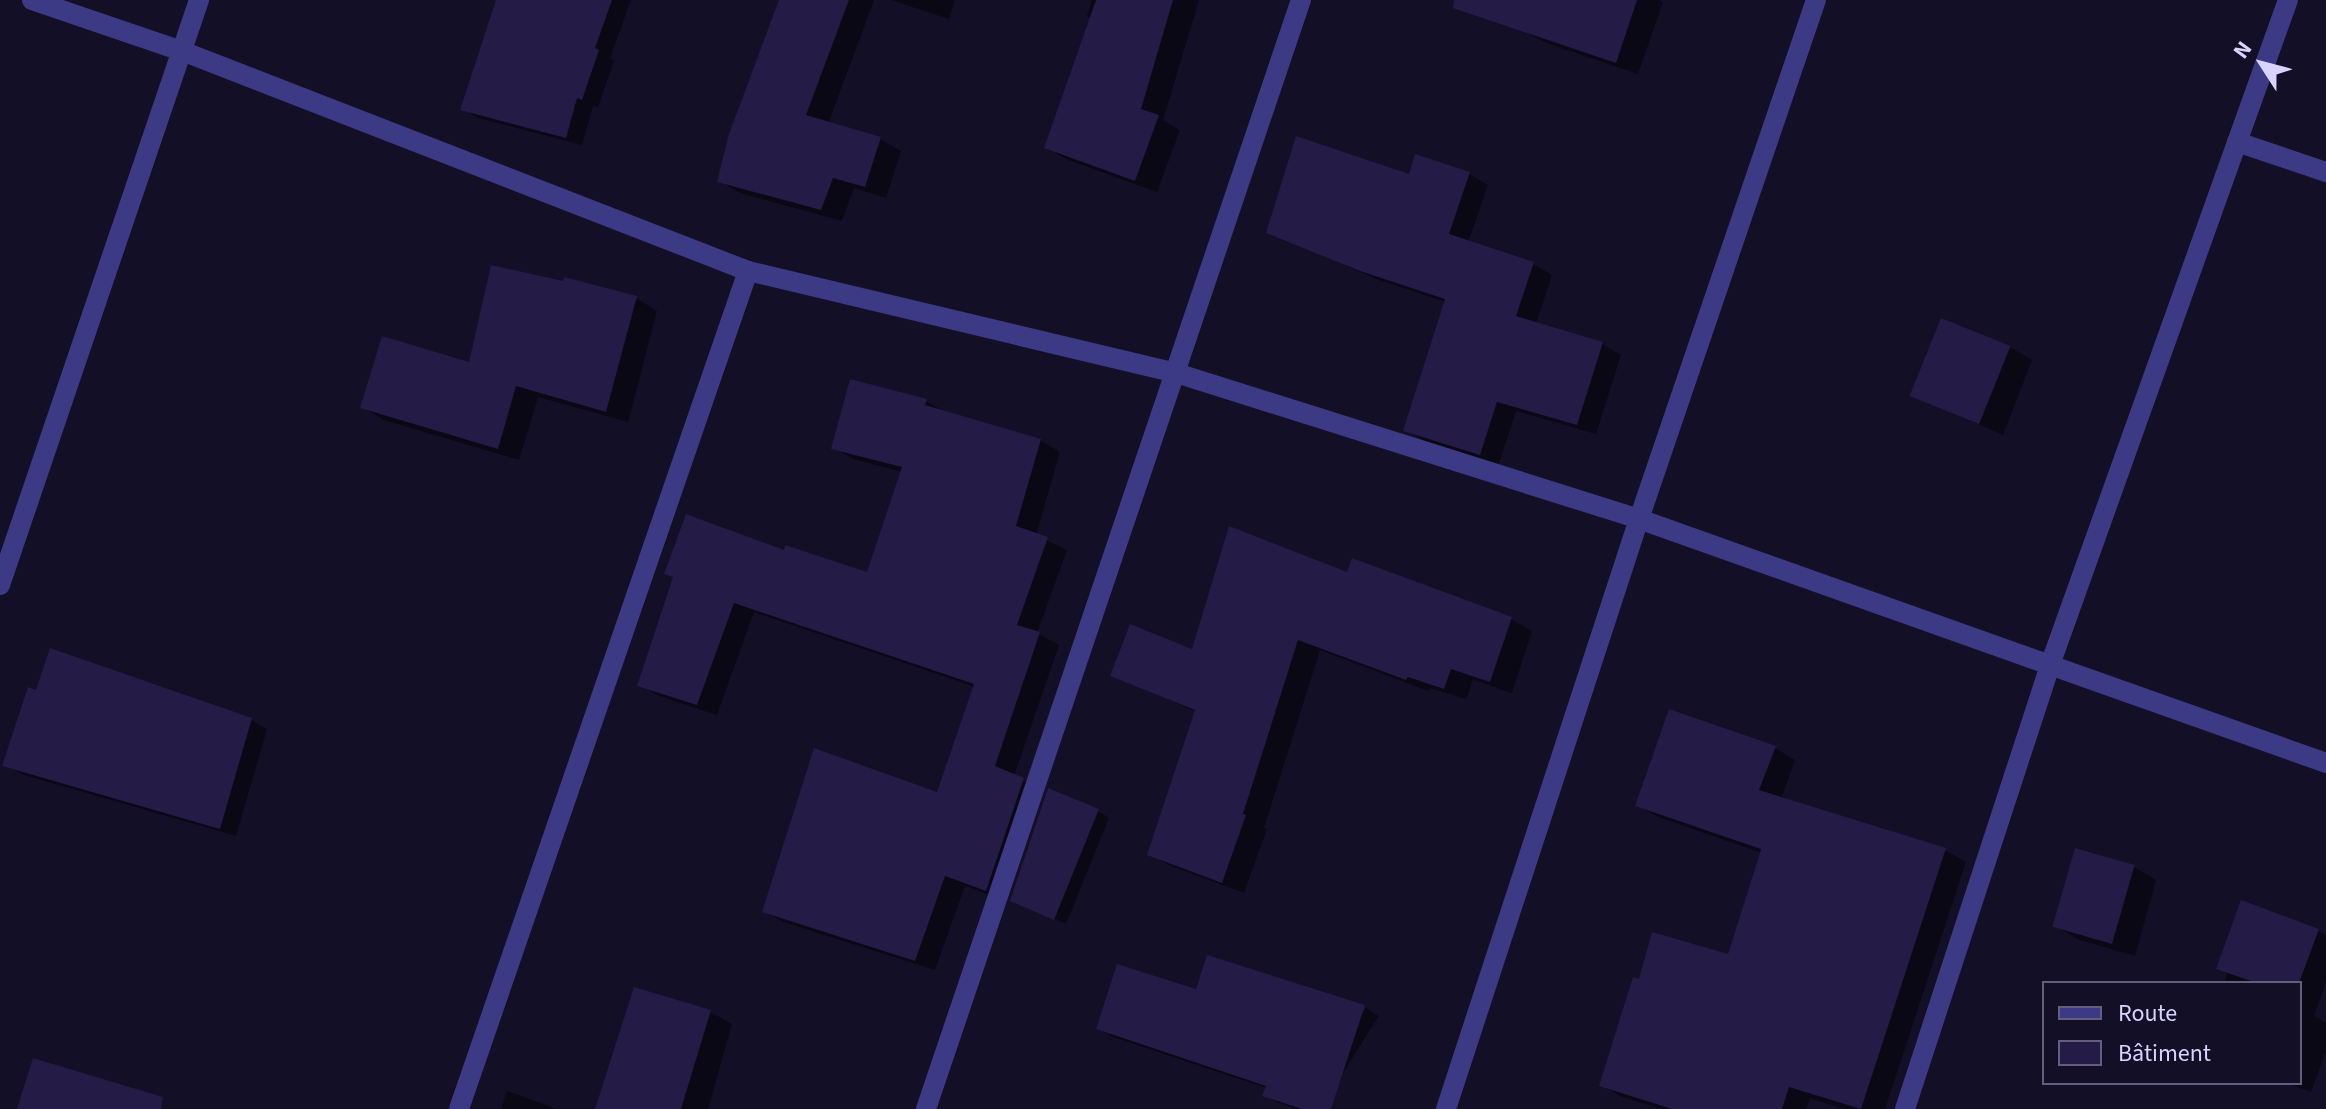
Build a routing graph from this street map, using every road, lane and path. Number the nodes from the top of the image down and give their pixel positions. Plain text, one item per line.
1 (32, 0) edge
2 (199, 0) edge
3 (1301, 0) edge
4 (1816, 0) edge
5 (2288, 0) edge
6 (182, 51) junction
7 (2237, 142) junction
8 (2326, 172) edge
9 (748, 271) junction
10 (1173, 372) junction
11 (1639, 519) junction
12 (0, 585) edge
13 (2050, 665) junction
14 (2326, 763) edge
15 (459, 1109) edge
16 (926, 1109) edge
17 (1446, 1109) edge
18 (1905, 1109) edge

1 - 6 street
2 - 6 street
3 - 10 street
4 - 11 street
5 - 7 street
6 - 9 street
6 - 12 street
7 - 8 street
7 - 13 street
9 - 10 street
9 - 15 street
10 - 11 street
10 - 16 street
11 - 13 street
11 - 17 street
13 - 14 street
13 - 18 street

